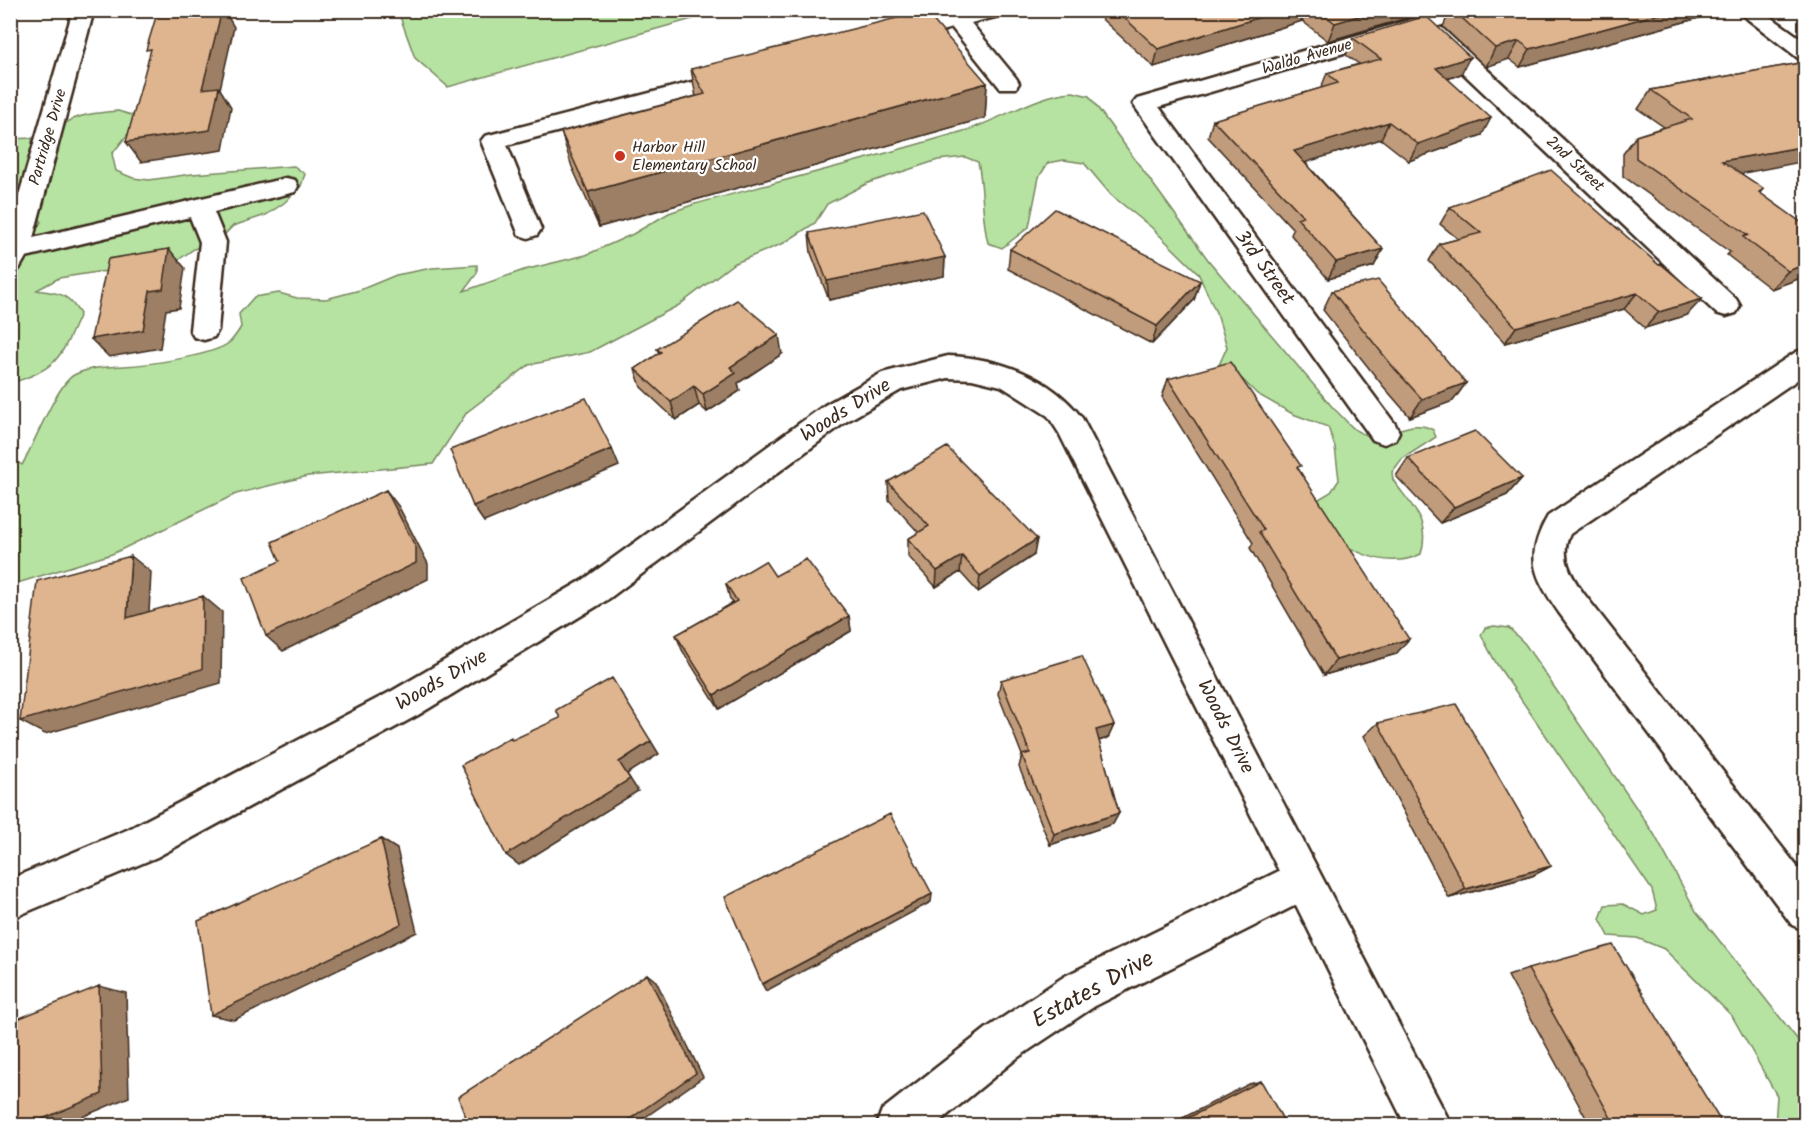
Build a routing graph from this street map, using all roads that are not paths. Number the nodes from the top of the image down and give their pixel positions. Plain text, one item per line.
1 (84, 10) edge
2 (995, 10) edge
3 (1468, 10) edge
4 (1746, 10) edge
5 (957, 21) junction
6 (1424, 24) junction
7 (869, 43) edge
8 (1806, 53) edge
9 (759, 72) edge
10 (1008, 83) dead end
11 (1145, 104) joint
12 (286, 186) dead end
13 (199, 207) junction
14 (528, 229) dead end
15 (13, 257) edge
16 (1726, 306) dead end
17 (204, 330) dead end
18 (1806, 359) edge
19 (1384, 432) dead end
20 (1304, 880) junction
21 (10, 899) edge
22 (1806, 911) edge
23 (898, 1125) edge
24 (1430, 1125) edge

1 - 15 street, Partridge Drive
2 - 5 street
3 - 6 street, Waldo Avenue
4 - 8 street
5 - 7 street
5 - 10 street
6 - 11 street, Waldo Avenue
6 - 16 street, 2nd Street
9 - 14 street
11 - 19 street, 3rd Street
12 - 13 street
13 - 15 street
13 - 17 street
18 - 22 street
20 - 21 street, Woods Drive
20 - 23 street, Estates Drive
20 - 24 street, Woods Drive

